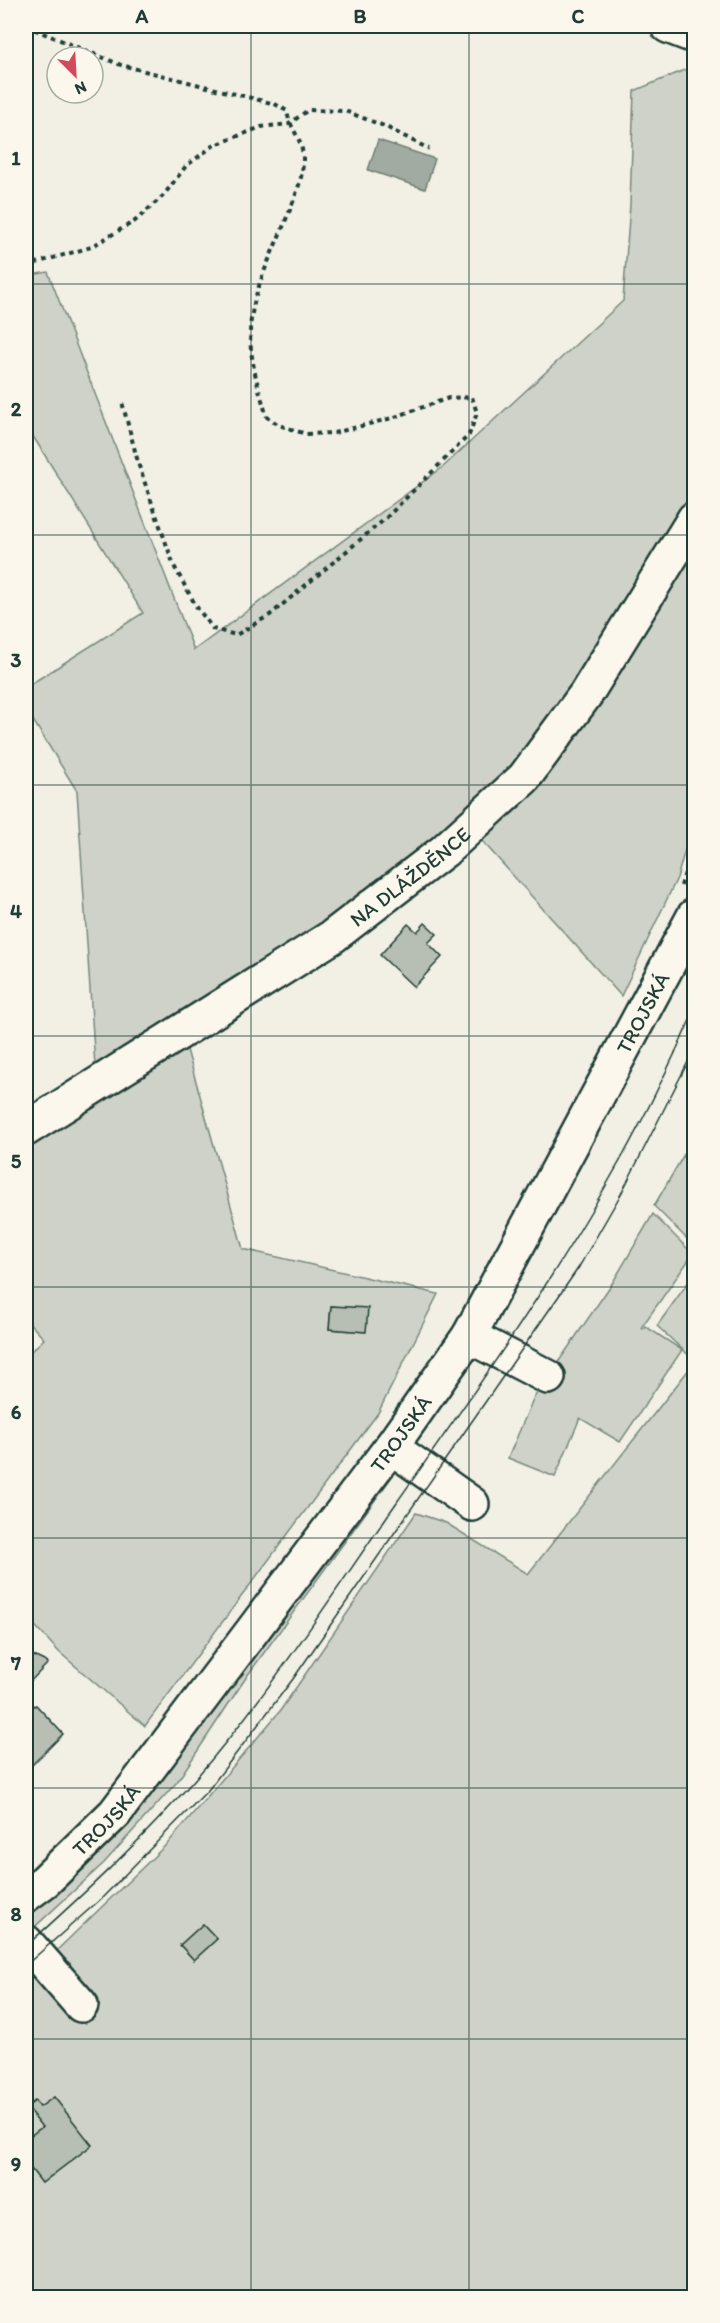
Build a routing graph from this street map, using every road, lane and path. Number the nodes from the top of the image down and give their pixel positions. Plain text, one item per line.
1 (26, 26) edge
2 (668, 26) edge
3 (694, 36) edge
4 (289, 124) junction
5 (429, 149) dead end
6 (26, 266) edge
7 (122, 402) dead end
8 (694, 519) edge
9 (694, 842) edge
10 (687, 904) edge
11 (26, 1129) edge
12 (469, 1336) junction
13 (548, 1377) dead end
14 (391, 1447) junction
15 (472, 1504) dead end
16 (26, 1895) edge
17 (26, 1942) edge
18 (81, 2005) dead end

1 - 4 path
2 - 3 street
4 - 5 path
4 - 6 path
4 - 7 path
8 - 11 street, NA DLÁŽDĚNCE
9 - 10 path
10 - 12 street, TROJSKÁ
12 - 13 street
12 - 14 street, TROJSKÁ
14 - 15 street
14 - 16 street, TROJSKÁ
17 - 18 street

